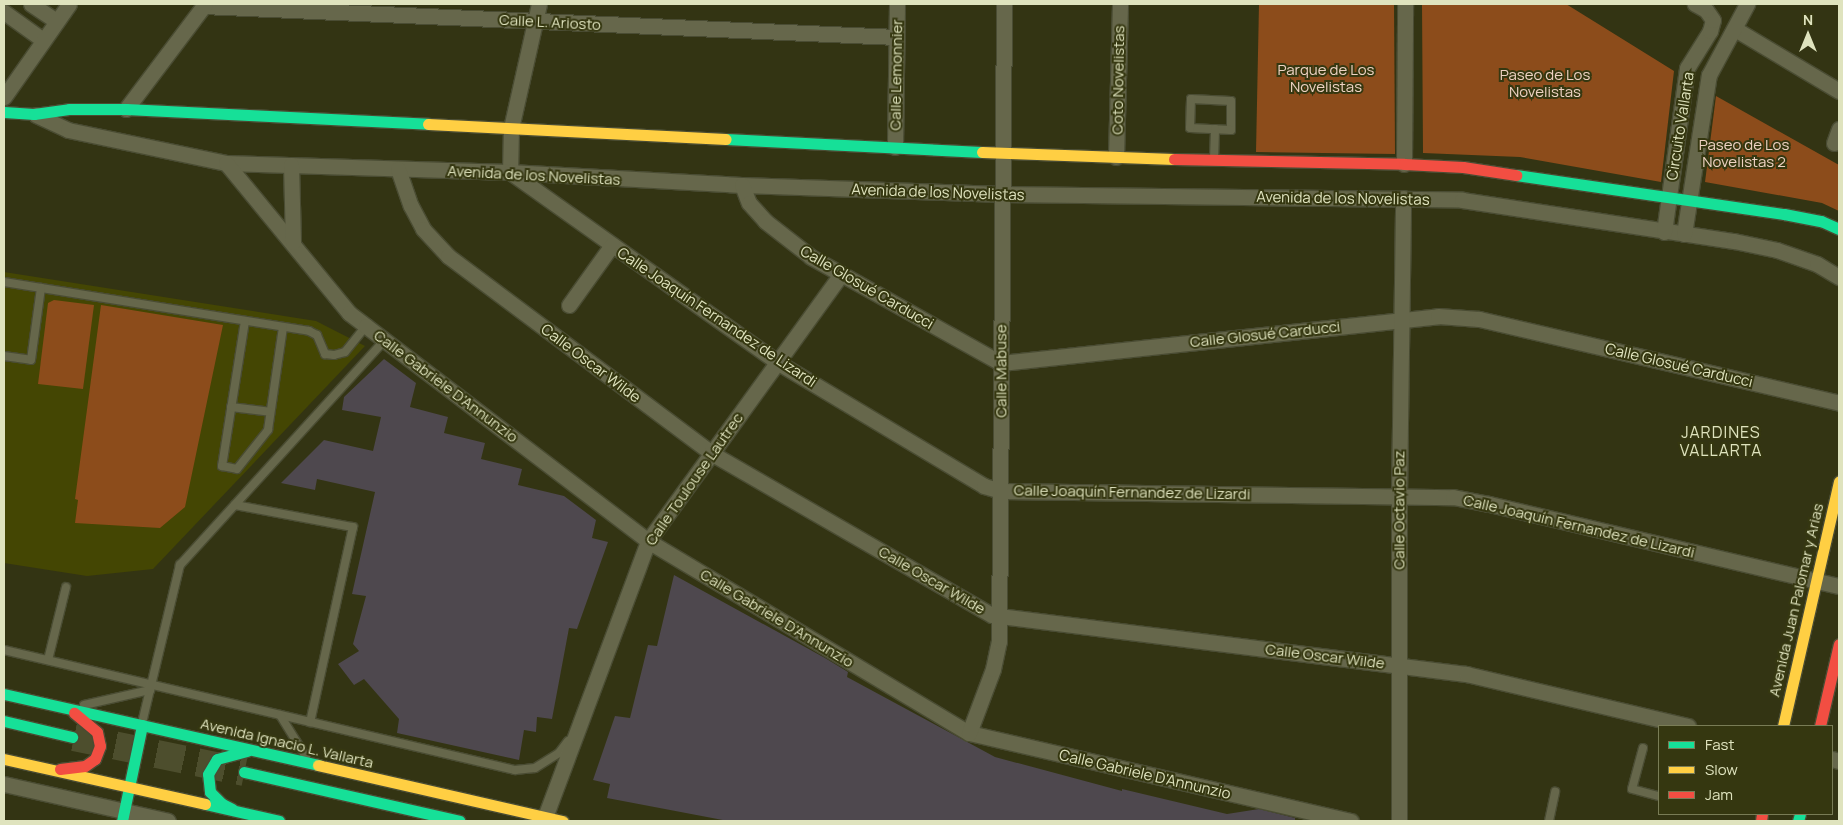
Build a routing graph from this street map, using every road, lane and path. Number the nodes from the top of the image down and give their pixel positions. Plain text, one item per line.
1 (31, 4) edge
2 (70, 4) edge
3 (539, 4) edge
4 (897, 4) edge
5 (1004, 4) edge
6 (1120, 4) edge
7 (1405, 4) edge
8 (1695, 4) edge
9 (1747, 4) edge
10 (204, 5) edge
11 (4, 12) edge
12 (56, 21) junction
13 (535, 21) junction
14 (1735, 29) junction
15 (896, 37) junction
16 (43, 40) junction
17 (1839, 91) edge
18 (4, 98) edge
19 (126, 109) junction
20 (4, 112) edge
21 (34, 114) junction
22 (510, 128) junction
23 (1215, 129) junction
24 (895, 147) junction
25 (1002, 153) junction
26 (1116, 157) junction
27 (1214, 161) junction
28 (226, 163) junction
29 (1404, 164) junction
30 (291, 166) junction
31 (398, 169) junction
32 (510, 172) junction
33 (742, 185) junction
34 (1002, 194) junction
35 (1668, 197) junction
36 (1403, 198) junction
37 (1688, 200) junction
38 (1839, 229) edge
39 (1664, 232) junction
40 (1684, 234) junction
41 (293, 242) junction
42 (612, 245) junction
43 (841, 274) junction
44 (1839, 278) edge
45 (4, 282) edge
46 (41, 288) junction
47 (570, 305) dead end
48 (1401, 320) junction
49 (245, 321) junction
50 (366, 326) junction
51 (283, 327) junction
52 (384, 340) junction
53 (4, 356) edge
54 (777, 362) junction
55 (1001, 363) junction
56 (1839, 403) edge
57 (231, 407) junction
58 (270, 412) junction
59 (712, 453) junction
60 (1839, 481) edge
61 (1001, 491) junction
62 (1399, 496) junction
63 (235, 504) junction
64 (648, 541) junction
65 (1816, 581) junction
66 (1839, 586) edge
67 (66, 587) dead end
68 (1000, 616) junction
69 (1839, 644) edge
70 (4, 650) edge
71 (48, 660) junction
72 (1399, 666) junction
73 (151, 687) junction
74 (4, 694) edge
75 (68, 708) junction
76 (280, 715) junction
77 (4, 721) edge
78 (310, 722) junction
79 (142, 725) junction
80 (1678, 725) edge
81 (1783, 725) edge
82 (1820, 725) edge
83 (577, 730) junction
84 (970, 733) junction
85 (72, 737) tunnel mouth
86 (1643, 748) dead end
87 (251, 750) junction
88 (4, 759) edge
89 (310, 764) junction
90 (52, 770) junction
91 (244, 772) tunnel mouth
92 (4, 784) edge
93 (129, 788) junction
94 (1555, 792) dead end
95 (1658, 796) edge
96 (237, 812) junction
97 (123, 816) edge
98 (545, 817) junction
99 (168, 821) edge
100 (279, 821) edge
101 (460, 821) edge
102 (563, 821) edge
103 (1351, 821) edge
104 (1399, 821) edge
105 (1549, 821) edge

1 - 12 street
2 - 12 street
3 - 13 street
4 - 15 street, Calle Lemonnier
5 - 25 street, Calle Mabuse
6 - 26 street, Coto Novelistas
7 - 29 street
8 - 35 street, Circuito Vallarta
9 - 14 street, Circuito Vallarta
10 - 13 street, Calle L. Ariosto
10 - 19 street
11 - 16 street
12 - 16 street
13 - 15 street, Calle L. Ariosto
13 - 22 street
14 - 17 street
14 - 37 street, Circuito Vallarta
15 - 24 street, Calle Lemonnier
16 - 18 street
19 - 21 main road, Avenida de los Novelistas
19 - 22 main road, Avenida de los Novelistas
20 - 21 main road, Avenida de los Novelistas
21 - 28 street, Avenida de los Novelistas
22 - 24 main road, Avenida de los Novelistas
22 - 32 street
23 - 23 lane
23 - 27 lane
24 - 25 main road, Avenida de los Novelistas
25 - 26 main road, Avenida de los Novelistas
25 - 34 street, Calle Mabuse
26 - 27 main road, Avenida de los Novelistas
27 - 29 main road, Avenida de los Novelistas
28 - 30 street, Avenida de los Novelistas
28 - 41 street, Calle Gabriele D'Annunzio
29 - 35 main road, Avenida de los Novelistas
30 - 31 street, Avenida de los Novelistas
30 - 41 street
31 - 32 street, Avenida de los Novelistas
31 - 59 street, Calle Oscar Wilde
32 - 33 street, Avenida de los Novelistas
32 - 42 street, Calle Joaquín Fernandez de Lizardi
33 - 34 street, Avenida de los Novelistas
33 - 43 street, Calle Glosué Carducci
34 - 36 street, Avenida de los Novelistas
34 - 55 street, Calle Mabuse
35 - 37 main road, Avenida de los Novelistas
35 - 39 street, Circuito Vallarta
36 - 39 street, Avenida de los Novelistas
36 - 48 street, Calle Octavio Paz
37 - 38 main road, Avenida de los Novelistas
37 - 40 street, Circuito Vallarta
39 - 40 street, Avenida de los Novelistas
40 - 44 street, Avenida de los Novelistas
41 - 50 street, Calle Gabriele D'Annunzio
42 - 47 street
42 - 54 street, Calle Joaquín Fernandez de Lizardi
43 - 54 street, Calle Toulouse Lautrec
43 - 55 street, Calle Glosué Carducci
45 - 46 lane
46 - 49 lane
46 - 53 lane
48 - 55 street, Calle Glosué Carducci
48 - 56 street, Calle Glosué Carducci
48 - 62 street, Calle Octavio Paz
49 - 51 lane
49 - 57 lane
50 - 51 lane
50 - 52 street, Calle Gabriele D'Annunzio
51 - 58 lane
52 - 63 lane
52 - 64 street, Calle Gabriele D'Annunzio
54 - 59 street, Calle Toulouse Lautrec
54 - 61 street, Calle Joaquín Fernandez de Lizardi
55 - 61 street, Calle Mabuse
57 - 58 lane
57 - 58 lane
59 - 64 street, Calle Toulouse Lautrec
59 - 68 street, Calle Oscar Wilde
60 - 65 main road, Avenida Juan Palomar y Arias
61 - 62 street, Calle Joaquín Fernandez de Lizardi
61 - 68 street, Calle Mabuse
62 - 65 street, Calle Joaquín Fernandez de Lizardi
62 - 72 street, Calle Octavio Paz
63 - 73 lane
63 - 78 lane
64 - 83 street, Calle Toulouse Lautrec
64 - 84 street, Calle Gabriele D'Annunzio
65 - 66 street, Calle Joaquín Fernandez de Lizardi
65 - 81 main road, Avenida Juan Palomar y Arias
67 - 71 lane
68 - 72 street, Calle Oscar Wilde
68 - 84 street, Calle Mabuse
69 - 82 main road
70 - 71 lane
71 - 73 lane
72 - 80 street, Calle Oscar Wilde
72 - 104 street, Calle Octavio Paz
73 - 75 lane
73 - 76 lane
73 - 79 lane
74 - 75 main road, Avenida Ignacio L. Vallarta
75 - 79 main road, Avenida Ignacio L. Vallarta
75 - 90 main road
76 - 78 lane
76 - 89 lane
77 - 85 main road
78 - 83 lane
79 - 87 main road, Avenida Ignacio L. Vallarta
79 - 93 main road
83 - 98 street, Calle Toulouse Lautrec
84 - 103 street, Calle Gabriele D'Annunzio
86 - 95 lane
87 - 89 main road, Avenida Ignacio L. Vallarta
87 - 96 main road
88 - 90 main road
89 - 98 main road, Avenida Ignacio L. Vallarta
90 - 93 main road
91 - 101 main road
92 - 97 street
93 - 96 main road
93 - 97 main road
94 - 105 lane
96 - 100 main road
97 - 99 street
98 - 102 main road, Avenida Ignacio L. Vallarta

